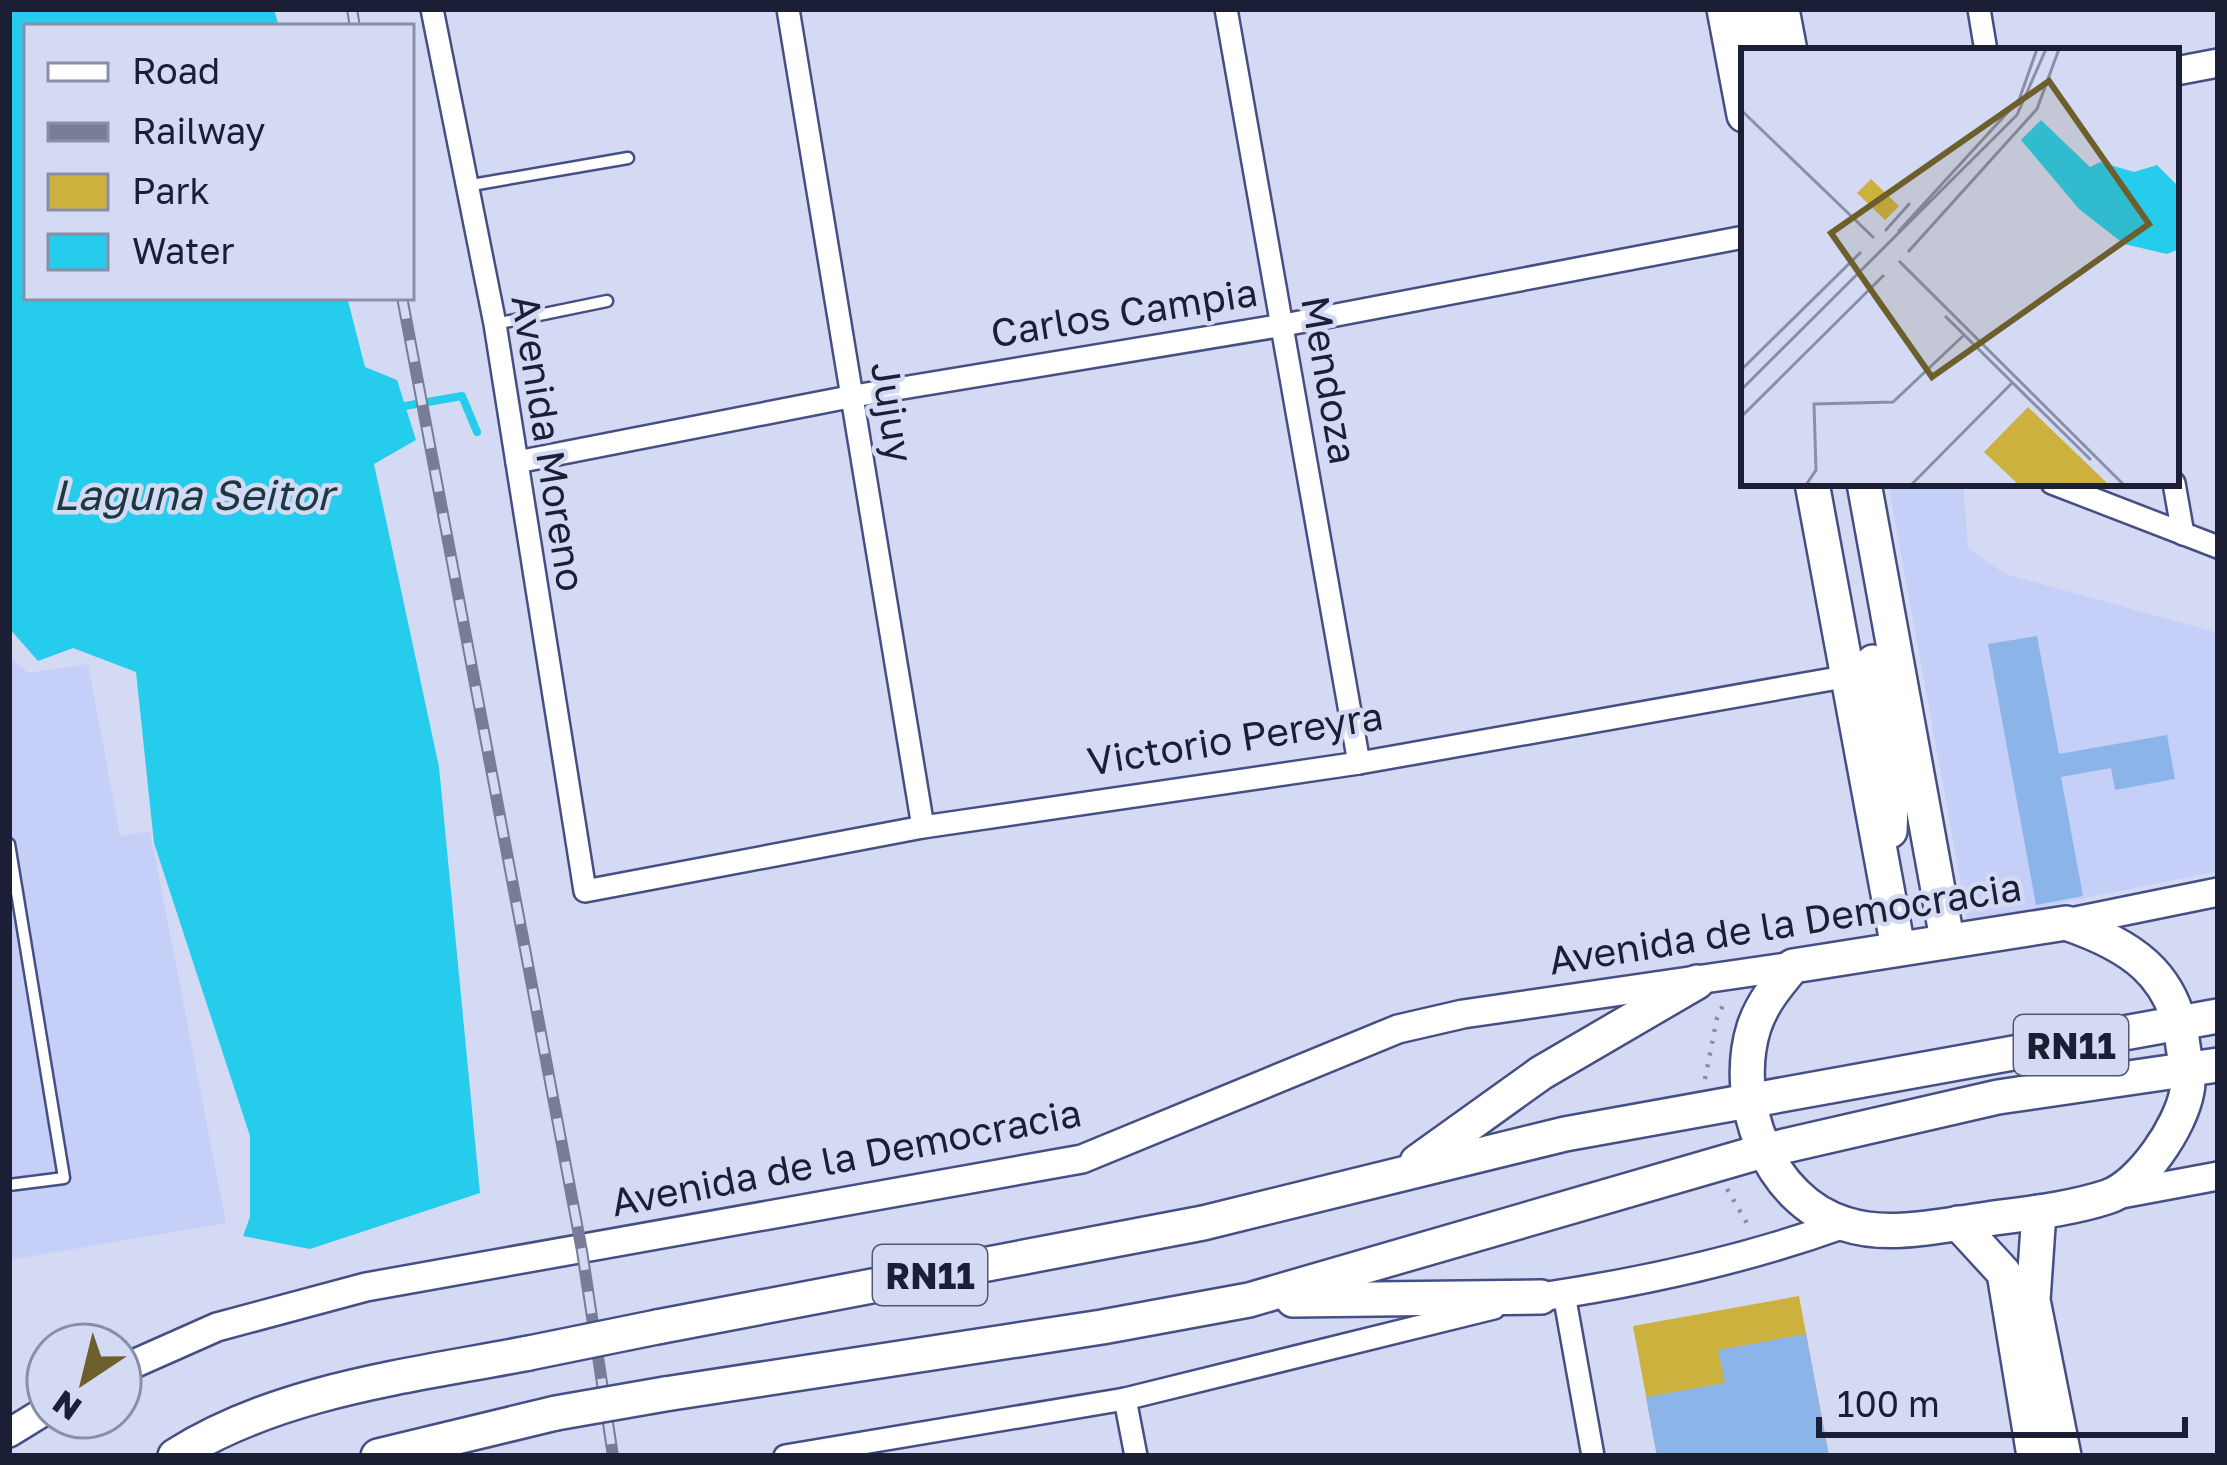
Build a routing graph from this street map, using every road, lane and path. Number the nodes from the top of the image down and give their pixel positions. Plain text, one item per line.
1 (788, 9) edge
2 (1226, 9) edge
3 (1724, 9) edge
4 (1755, 9) edge
5 (1782, 9) edge
6 (1979, 9) edge
7 (437, 10) edge
8 (1762, 48) edge
9 (1789, 48) edge
10 (1986, 48) edge
11 (2218, 63) edge
12 (2179, 70) edge
13 (1741, 99) edge
14 (628, 158) dead end
15 (466, 186) junction
16 (1741, 238) edge
17 (607, 302) dead end
18 (495, 324) junction
19 (1284, 325) junction
20 (854, 397) junction
21 (517, 462) junction
22 (1813, 486) edge
23 (1843, 486) edge
24 (1864, 486) edge
25 (2060, 486) edge
26 (2175, 486) edge
27 (2183, 534) junction
28 (2218, 547) edge
29 (1873, 672) junction
30 (1359, 763) junction
31 (1892, 779) junction
32 (923, 827) junction
33 (9, 844) edge
34 (12, 882) edge
35 (585, 891) joint
36 (1888, 892) junction
37 (2218, 892) edge
38 (1939, 895) junction
39 (2066, 922) junction
40 (1947, 940) junction
41 (1898, 948) junction
42 (1793, 966) junction
43 (1697, 982) junction
44 (2218, 1016) edge
45 (2181, 1026) junction
46 (2202, 1067) edge
47 (1751, 1102) junction
48 (1763, 1151) junction
49 (1401, 1173) junction
50 (2218, 1176) edge
51 (9, 1185) edge
52 (2112, 1196) junction
53 (2039, 1212) junction
54 (1958, 1223) junction
55 (1844, 1224) junction
56 (1552, 1295) junction
57 (1250, 1300) junction
58 (144, 1359) edge
59 (1125, 1399) junction
60 (175, 1456) edge
61 (378, 1456) edge
62 (785, 1456) edge
63 (1136, 1456) edge
64 (1593, 1456) edge
65 (2034, 1456) edge
66 (2064, 1456) edge

1 - 20 street, Jujuy
2 - 19 street, Mendoza
3 - 13 main road
4 - 8 main road
5 - 9 main road
6 - 10 street
7 - 15 street, Avenida Moreno
11 - 12 street
14 - 15 lane
15 - 18 street, Avenida Moreno
16 - 19 street, Carlos Campia
17 - 18 lane
18 - 21 street, Avenida Moreno
19 - 20 street, Carlos Campia
19 - 30 street, Mendoza
20 - 21 street, Carlos Campia
20 - 32 street, Jujuy
21 - 35 street, Avenida Moreno
22 - 29 main road
23 - 29 main road
24 - 29 main road
25 - 27 street
26 - 27 street
27 - 28 street
29 - 30 street, Victorio Pereyra
29 - 31 main road
29 - 36 main road
29 - 38 main road
30 - 32 street, Victorio Pereyra
31 - 36 main road
31 - 38 main road
32 - 35 street, Victorio Pereyra
33 - 34 lane
34 - 51 lane
36 - 41 main road
37 - 39 street, Avenida de la Democracia
38 - 40 main road
39 - 40 main road, Avenida de la Democracia
39 - 45 main road
40 - 41 main road, Avenida de la Democracia
41 - 42 main road, Avenida de la Democracia
42 - 43 street, Avenida de la Democracia
42 - 47 main road
43 - 49 main road
43 - 58 street, Avenida de la Democracia
44 - 45 main road, RN11
45 - 46 main road
45 - 47 main road, RN11
46 - 48 main road, RN11
46 - 52 main road
47 - 48 main road
47 - 49 main road, RN11
48 - 55 main road
48 - 57 main road, RN11
49 - 60 main road, RN11, bridge
50 - 52 street
52 - 53 main road
53 - 54 main road
53 - 66 main road
54 - 55 main road
54 - 65 main road
55 - 56 street
56 - 57 main road
56 - 59 street
56 - 64 street
57 - 61 main road, RN11, bridge
59 - 62 street
59 - 63 street

